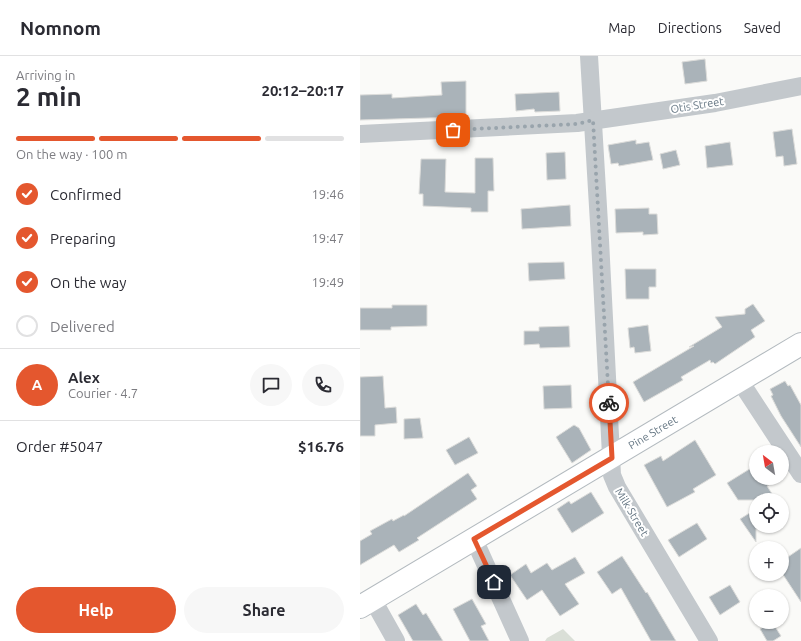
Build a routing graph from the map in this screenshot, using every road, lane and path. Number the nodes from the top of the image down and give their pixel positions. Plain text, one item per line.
1 (589, 56) edge
2 (801, 86) edge
3 (593, 120) junction
4 (360, 134) edge
5 (801, 344) edge
6 (740, 381) junction
7 (612, 458) junction
8 (801, 474) edge
9 (474, 539) junction
10 (367, 604) edge
11 (396, 641) edge
12 (520, 641) edge
13 (709, 641) edge

1 - 3 street, Milk Street
2 - 3 street, Otis Street
3 - 4 street, Otis Street
3 - 7 street, Milk Street
5 - 6 street, Pine Street
6 - 7 street, Pine Street
6 - 8 street
7 - 9 street, Pine Street
7 - 13 street, Milk Street
9 - 10 street, Pine Street
9 - 12 street
10 - 11 street

